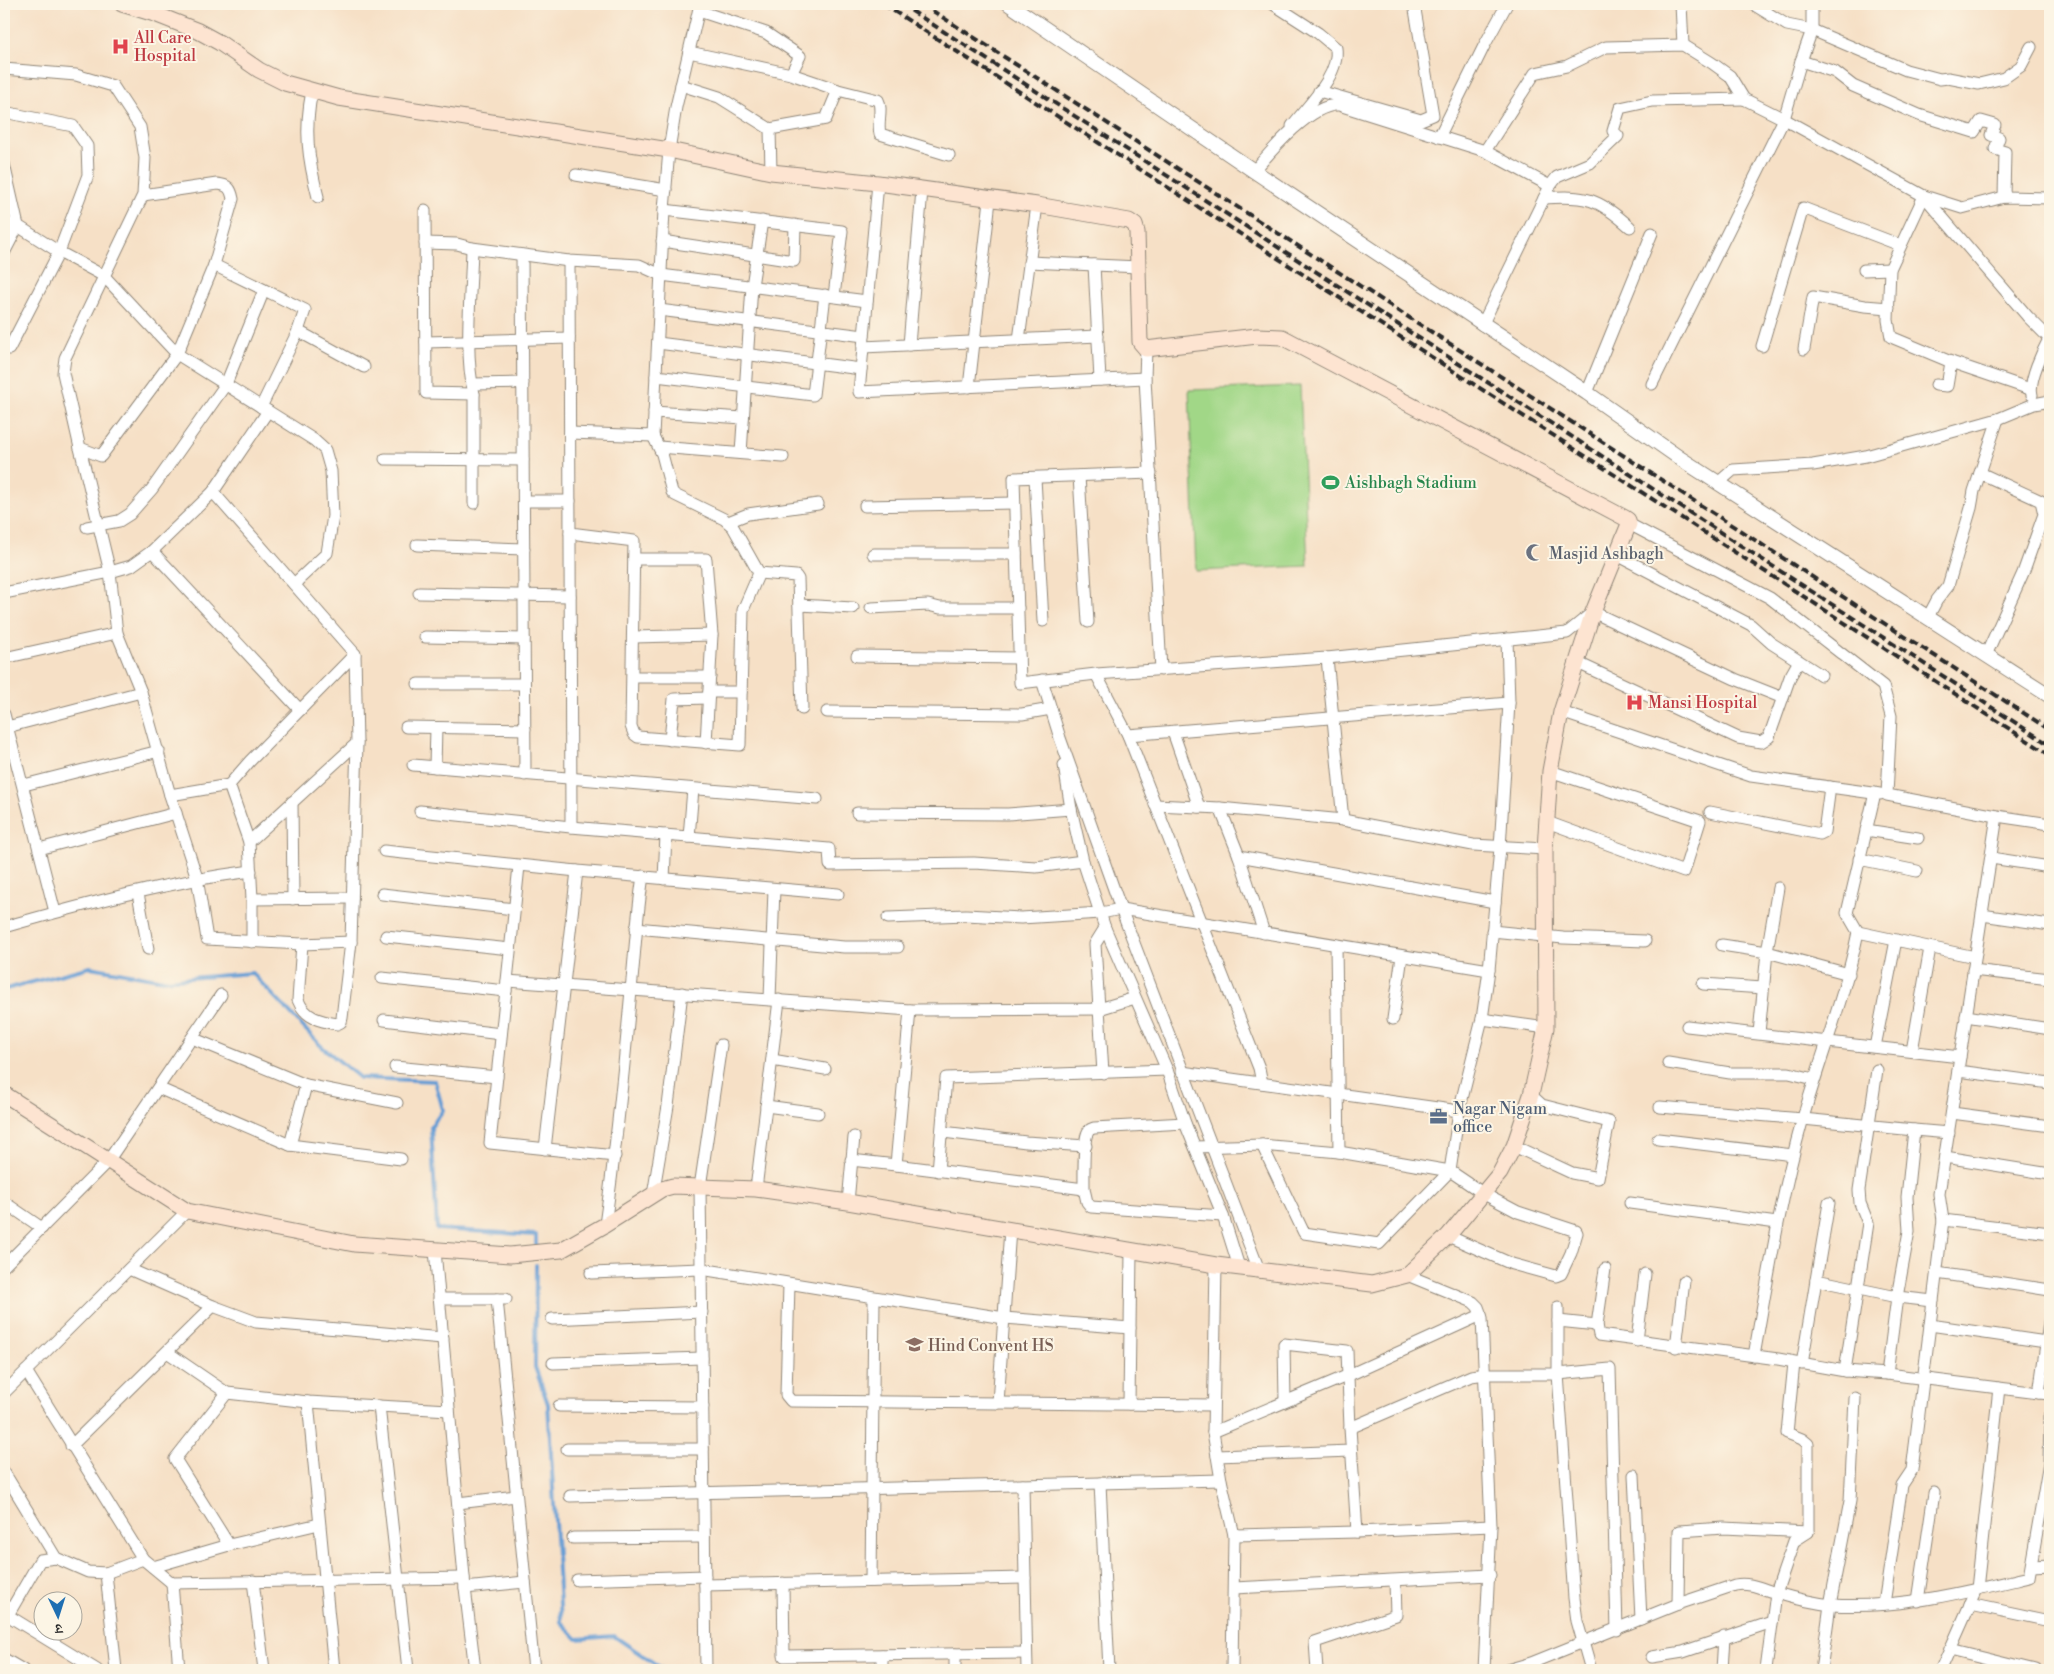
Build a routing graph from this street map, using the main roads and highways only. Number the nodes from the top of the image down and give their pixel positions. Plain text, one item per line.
1 (122, 4) edge
2 (4, 1094) edge

1 - 2 main road

